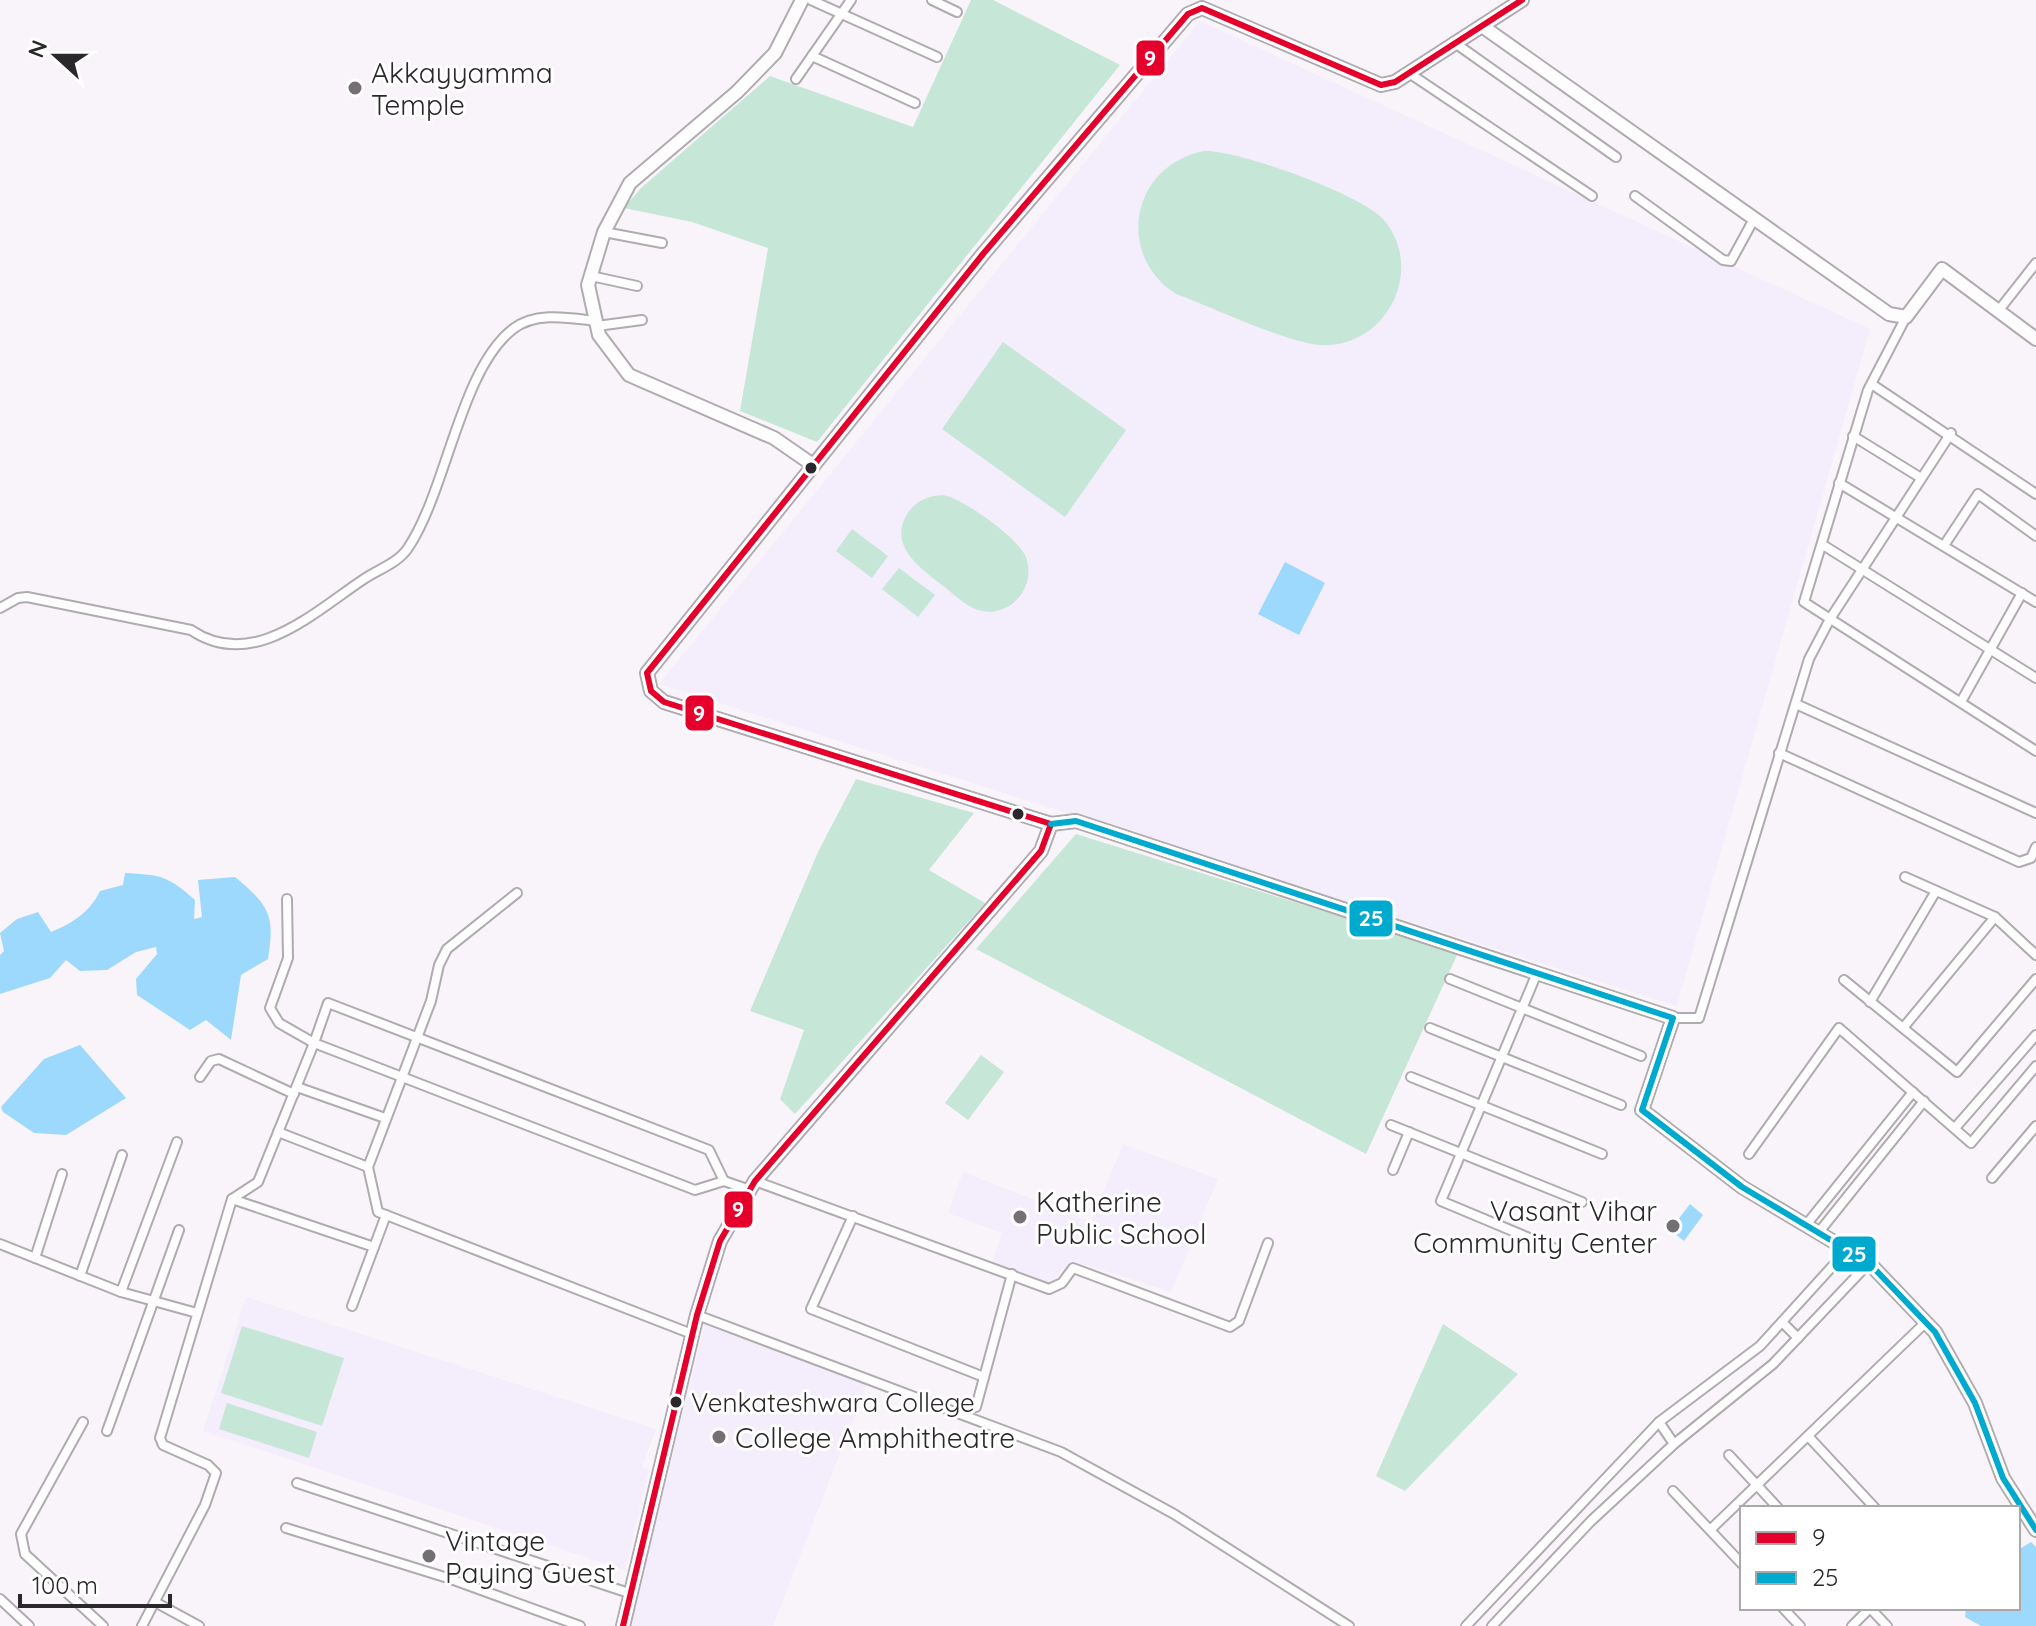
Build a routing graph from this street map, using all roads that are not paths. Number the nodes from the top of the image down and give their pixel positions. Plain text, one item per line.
1 (802, 0) edge
2 (811, 0) edge
3 (851, 0) edge
4 (932, 0) edge
5 (1522, 0) edge
6 (957, 12) dead end
7 (841, 14) junction
8 (1482, 26) junction
9 (1455, 43) junction
10 (812, 56) junction
11 (937, 57) dead end
12 (1409, 73) junction
13 (796, 79) dead end
14 (915, 103) dead end
15 (1616, 157) dead end
16 (1592, 196) dead end
17 (1635, 196) dead end
18 (1754, 219) junction
19 (604, 232) junction
20 (662, 243) dead end
21 (2036, 263) edge
22 (591, 276) junction
23 (637, 286) dead end
24 (1999, 310) junction
25 (1906, 317) junction
26 (642, 320) dead end
27 (596, 323) junction
28 (2036, 339) edge
29 (1873, 385) junction
30 (1951, 433) junction
31 (1853, 436) junction
32 (813, 465) junction
33 (1921, 478) junction
34 (1839, 483) junction
35 (2036, 494) edge
36 (1898, 519) junction
37 (2036, 536) edge
38 (1945, 544) junction
39 (1823, 545) junction
40 (1864, 570) junction
41 (2022, 593) junction
42 (2036, 602) edge
43 (0, 608) edge
44 (1830, 619) junction
45 (1991, 649) junction
46 (2036, 678) edge
47 (1962, 700) junction
48 (1796, 704) junction
49 (2036, 751) edge
50 (1779, 753) junction
51 (2036, 813) edge
52 (1051, 824) junction
53 (2036, 847) edge
54 (1905, 877) dead end
55 (1936, 891) junction
56 (517, 893) dead end
57 (287, 899) dead end
58 (1995, 917) junction
59 (2036, 955) edge
60 (1537, 973) junction
61 (1450, 979) dead end
62 (2036, 979) edge
63 (1844, 980) dead end
64 (1870, 1002) junction
65 (1522, 1008) junction
66 (1673, 1018) junction
67 (1430, 1028) dead end
68 (1903, 1028) junction
69 (2036, 1035) edge
70 (417, 1037) junction
71 (314, 1043) junction
72 (1641, 1056) dead end
73 (1501, 1057) junction
74 (2036, 1066) edge
75 (200, 1077) dead end
76 (401, 1077) junction
77 (1411, 1077) dead end
78 (295, 1090) junction
79 (1913, 1092) junction
80 (1924, 1101) junction
81 (1621, 1105) dead end
82 (1481, 1106) junction
83 (385, 1118) junction
84 (1391, 1125) dead end
85 (2036, 1126) edge
86 (1955, 1128) junction
87 (278, 1132) junction
88 (1409, 1132) junction
89 (177, 1142) dead end
90 (1461, 1153) junction
91 (1602, 1154) dead end
92 (1749, 1154) dead end
93 (122, 1155) dead end
94 (368, 1167) junction
95 (1393, 1170) dead end
96 (62, 1174) dead end
97 (1992, 1178) dead end
98 (724, 1181) junction
99 (752, 1185) junction
100 (232, 1199) junction
101 (1582, 1202) dead end
102 (386, 1215) junction
103 (853, 1216) junction
104 (1806, 1225) junction
105 (179, 1230) dead end
106 (1819, 1232) junction
107 (1268, 1243) dead end
108 (0, 1244) edge
109 (374, 1247) junction
110 (1848, 1249) junction
111 (1558, 1250) dead end
112 (35, 1258) junction
113 (1869, 1263) junction
114 (1012, 1274) junction
115 (80, 1276) junction
116 (121, 1292) junction
117 (151, 1301) junction
118 (352, 1306) dead end
119 (197, 1313) junction
120 (697, 1315) junction
121 (1782, 1322) junction
122 (1925, 1323) junction
123 (692, 1334) junction
124 (1798, 1338) junction
125 (984, 1377) junction
126 (976, 1407) dead end
127 (83, 1422) dead end
128 (1659, 1422) junction
129 (107, 1431) dead end
130 (1808, 1436) junction
131 (1674, 1444) junction
132 (1729, 1455) dead end
133 (297, 1483) dead end
134 (1756, 1485) junction
135 (1673, 1491) dead end
136 (1776, 1506) edge
137 (1873, 1506) edge
138 (286, 1528) dead end
139 (1710, 1530) junction
140 (2036, 1530) edge
141 (1740, 1562) edge
142 (632, 1594) junction
143 (0, 1599) edge
144 (155, 1602) junction
145 (1785, 1610) edge
146 (1868, 1610) edge
147 (1872, 1610) edge
148 (29, 1626) edge
149 (103, 1626) edge
150 (142, 1626) edge
151 (199, 1626) edge
152 (580, 1626) edge
153 (623, 1626) edge
154 (1349, 1626) edge
155 (1466, 1626) edge
156 (1492, 1626) edge
157 (1800, 1626) edge
158 (1852, 1626) edge
159 (1887, 1626) edge

1 - 19 street
2 - 7 street
3 - 7 street
4 - 6 street
5 - 8 street
7 - 10 street
7 - 11 street
8 - 9 street
8 - 18 street
9 - 12 street
9 - 15 street
10 - 13 street
10 - 14 street
12 - 16 street
12 - 32 street
17 - 18 street
18 - 25 street
19 - 20 street
19 - 22 street
21 - 24 street
22 - 23 street
22 - 27 street
24 - 25 street
24 - 28 street
25 - 29 street
26 - 27 street
27 - 32 street
27 - 43 street
29 - 30 street
29 - 31 street
30 - 33 street
30 - 35 street
31 - 33 street
31 - 34 street
32 - 52 street
33 - 36 street
34 - 36 street
34 - 39 street
36 - 38 street
36 - 40 street
37 - 38 street
38 - 41 street
39 - 40 street
39 - 44 street
40 - 44 street
40 - 45 street
41 - 42 street
41 - 45 street
44 - 47 street
44 - 48 street
45 - 46 street
45 - 47 street
47 - 49 street
48 - 50 street
48 - 51 street
50 - 53 street
50 - 66 street
52 - 60 street
52 - 99 street
54 - 55 street
55 - 58 street
55 - 64 street
56 - 70 street
57 - 71 street
58 - 59 street
58 - 68 street
60 - 65 street
60 - 66 street
61 - 65 street
62 - 68 street
63 - 64 street
64 - 68 street
65 - 72 street
65 - 73 street
66 - 104 street
67 - 73 street
69 - 86 street
70 - 71 street
70 - 76 street
70 - 98 street
71 - 76 street
71 - 78 street
73 - 81 street
73 - 82 street
74 - 86 street
75 - 78 street
76 - 83 street
76 - 98 street
77 - 82 street
78 - 83 street
78 - 87 street
79 - 80 street
79 - 92 street
79 - 104 street
80 - 86 street
80 - 106 street
82 - 90 street
82 - 91 street
83 - 94 street
84 - 88 street
85 - 97 street
87 - 94 street
87 - 100 street
88 - 90 street
88 - 95 street
89 - 116 street
90 - 101 street
90 - 111 street
93 - 115 street
94 - 102 street
96 - 112 street
98 - 99 street
99 - 103 street
99 - 120 street
100 - 109 street
100 - 119 street
102 - 109 street
102 - 123 street
103 - 114 street
103 - 125 street
104 - 106 street
105 - 117 street
106 - 110 street
107 - 114 street
108 - 112 street
109 - 118 street
110 - 113 street
110 - 121 street
112 - 115 street
113 - 122 street
113 - 124 street
114 - 125 street
115 - 116 street
116 - 117 street
117 - 119 street
117 - 129 street
119 - 144 street
120 - 123 street
120 - 154 street
121 - 124 street
121 - 128 street
122 - 130 street
122 - 140 street
123 - 142 street
124 - 131 street
125 - 126 street
127 - 149 street
128 - 131 street
128 - 155 street
130 - 134 street
130 - 137 street
131 - 156 street
132 - 134 street
133 - 142 street
134 - 136 street
134 - 139 street
135 - 139 street
138 - 152 street
139 - 141 street
142 - 153 street
143 - 148 street
144 - 150 street
144 - 151 street
145 - 157 street
146 - 158 street
147 - 159 street

